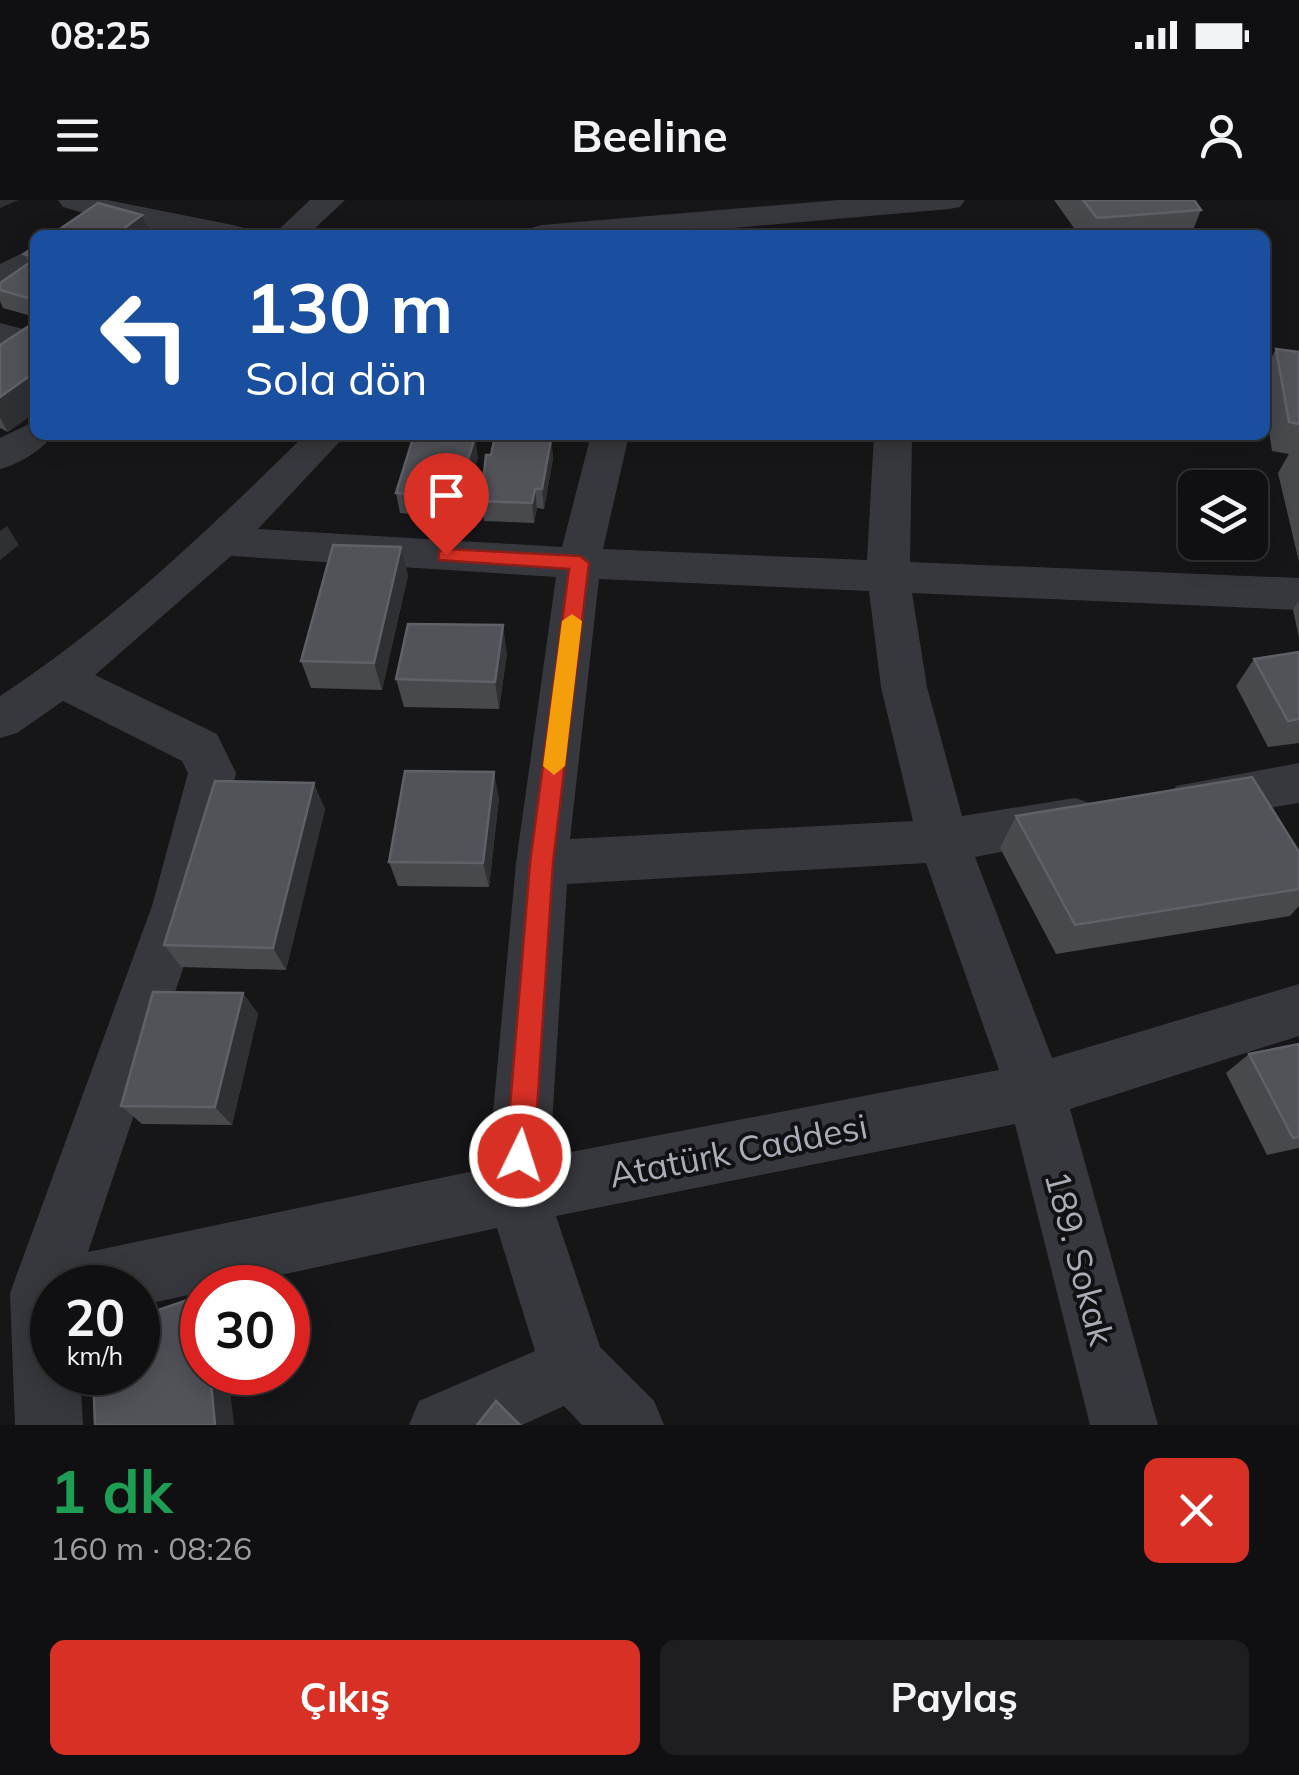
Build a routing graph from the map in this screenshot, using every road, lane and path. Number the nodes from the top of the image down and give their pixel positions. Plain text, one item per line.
1 (74, 200) edge
2 (329, 200) edge
3 (645, 200) edge
4 (949, 200) edge
5 (108, 212) junction
6 (78, 230) edge
7 (206, 230) edge
8 (295, 230) edge
9 (557, 230) edge
10 (600, 230) edge
11 (30, 261) edge
12 (0, 280) edge
13 (0, 334) edge
14 (30, 343) edge
15 (30, 436) edge
16 (322, 440) edge
17 (609, 440) edge
18 (893, 440) edge
19 (0, 456) edge
20 (222, 541) junction
21 (580, 563) junction
22 (888, 575) junction
23 (1299, 594) edge
24 (61, 679) junction
25 (0, 720) edge
26 (1299, 783) edge
27 (943, 841) junction
28 (542, 863) junction
29 (1294, 1015) edge
30 (1036, 1091) junction
31 (518, 1193) junction
32 (51, 1265) edge
33 (160, 1269) edge
34 (574, 1368) junction
35 (48, 1395) edge
36 (50, 1425) edge
37 (443, 1425) edge
38 (630, 1425) edge
39 (1124, 1425) edge

1 - 5 street
2 - 8 street
3 - 9 street
4 - 10 street
5 - 6 street
5 - 7 street
11 - 12 street
13 - 14 street
15 - 19 street
16 - 20 street
17 - 21 street
18 - 22 street, 189. Sokak
20 - 21 street
20 - 24 street
21 - 22 street
21 - 28 street
22 - 23 street
22 - 27 street, 189. Sokak
24 - 25 street
24 - 32 street
26 - 27 street
27 - 28 street
27 - 30 street, 189. Sokak
28 - 31 street
29 - 30 street, Atatürk Caddesi
30 - 31 street, Atatürk Caddesi
30 - 39 street, 189. Sokak
31 - 33 street, Atatürk Caddesi
31 - 34 street
34 - 37 street
34 - 38 street
35 - 36 street

